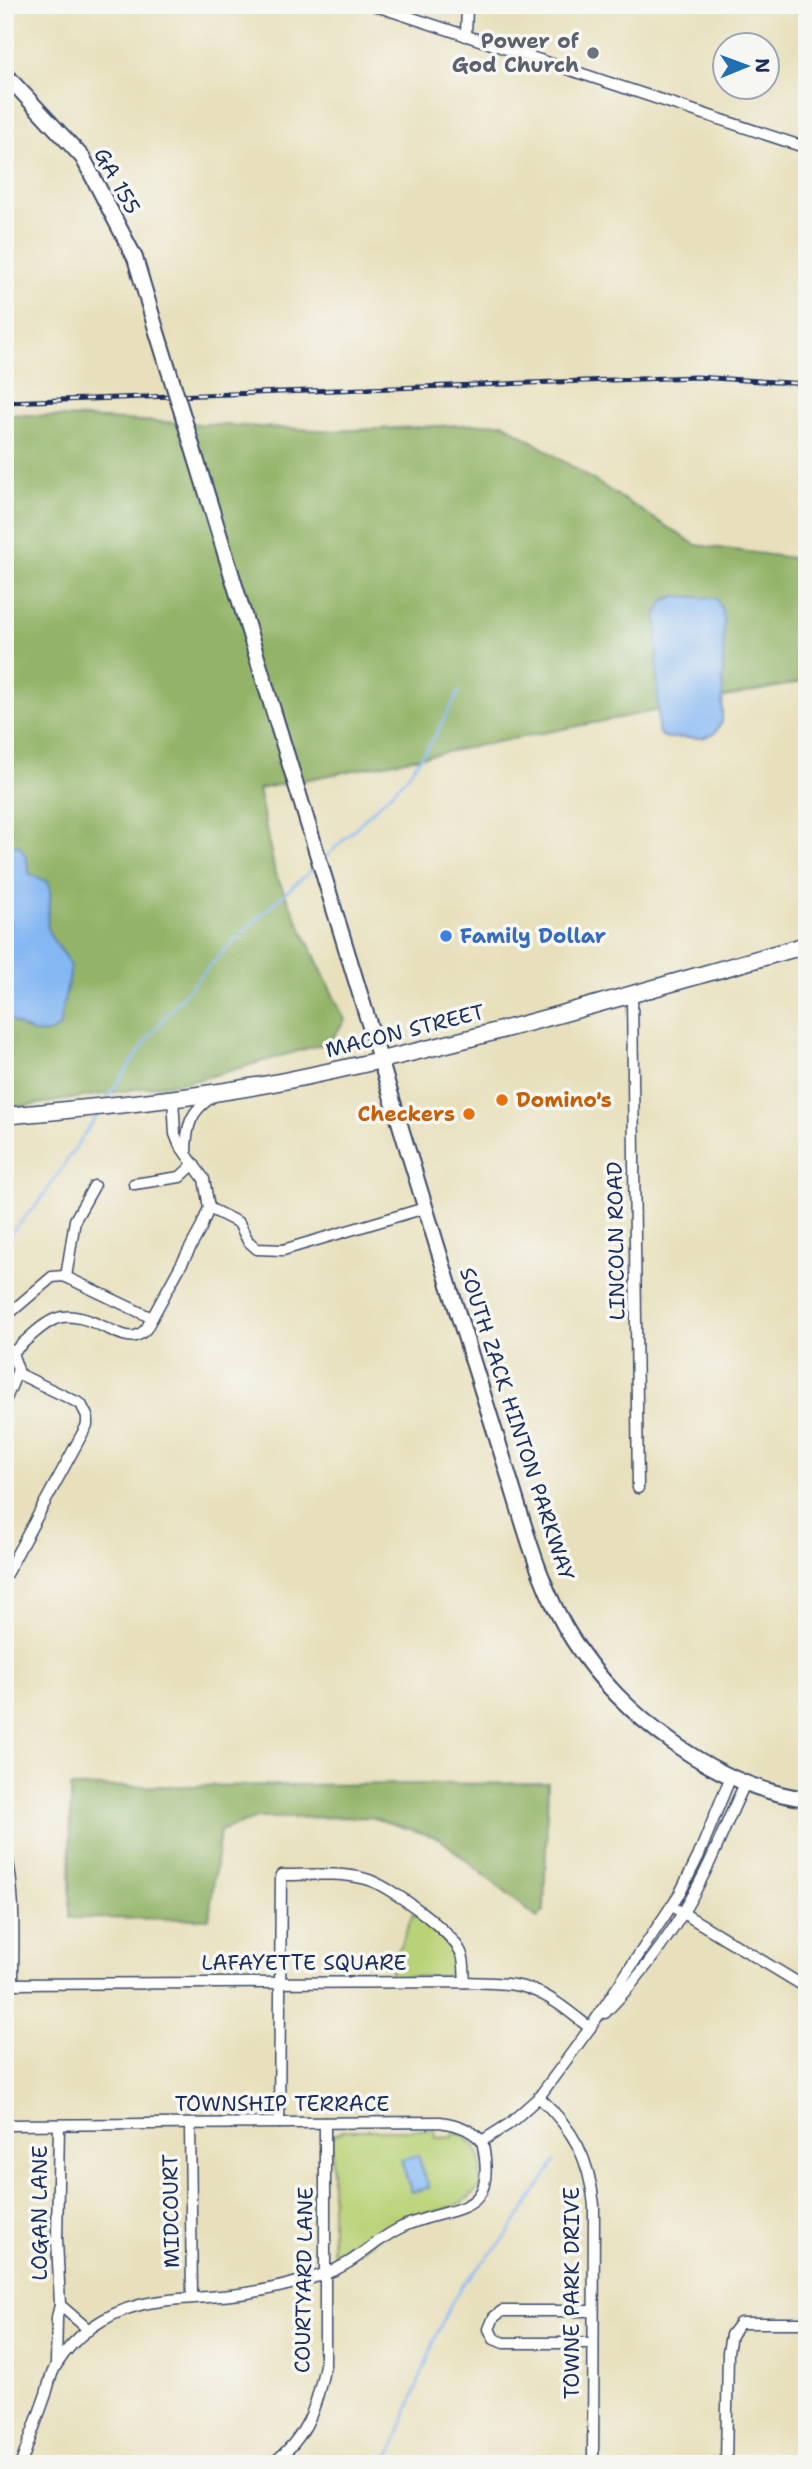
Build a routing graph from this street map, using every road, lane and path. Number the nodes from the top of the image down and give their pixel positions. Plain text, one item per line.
1 (373, 5) edge
2 (467, 5) edge
3 (466, 36) junction
4 (5, 74) edge
5 (807, 148) edge
6 (807, 945) edge
7 (632, 994) junction
8 (381, 1059) junction
9 (223, 1091) junction
10 (173, 1097) junction
11 (5, 1116) edge
12 (186, 1154) junction
13 (194, 1164) junction
14 (135, 1184) dead end
15 (94, 1186) dead end
16 (209, 1208) junction
17 (425, 1208) junction
18 (66, 1277) junction
19 (6, 1315) edge
20 (152, 1318) junction
21 (8, 1350) edge
22 (17, 1373) junction
23 (5, 1401) edge
24 (638, 1488) dead end
25 (5, 1576) edge
26 (731, 1776) junction
27 (746, 1782) junction
28 (807, 1799) edge
29 (5, 1847) edge
30 (672, 1906) junction
31 (683, 1913) junction
32 (465, 1982) junction
33 (279, 1983) junction
34 (9, 1984) edge
35 (807, 1988) edge
36 (590, 2028) junction
37 (539, 2097) junction
38 (279, 2123) junction
39 (325, 2123) junction
40 (190, 2124) junction
41 (5, 2125) edge
42 (59, 2125) junction
43 (482, 2141) junction
44 (325, 2274) junction
45 (192, 2297) junction
46 (60, 2305) junction
47 (593, 2311) junction
48 (807, 2323) edge
49 (89, 2330) junction
50 (593, 2343) junction
51 (56, 2365) junction
52 (21, 2464) edge
53 (272, 2464) edge
54 (593, 2464) edge
55 (726, 2464) edge

1 - 3 street
2 - 3 street
3 - 5 street
4 - 8 main road, GA 155 / GA 155, bridge
6 - 7 main road, MACON STREET
7 - 8 main road, MACON STREET
7 - 24 street, LINCOLN ROAD
8 - 9 main road, MACON STREET
8 - 17 main road, SOUTH ZACK HINTON PARKWAY / GA 155
9 - 10 main road, MACON STREET
9 - 12 street
10 - 11 main road, MACON STREET
10 - 12 street
12 - 13 street
13 - 14 street
13 - 16 street
15 - 18 street
16 - 17 street
16 - 20 street
17 - 26 main road, SOUTH ZACK HINTON PARKWAY / GA 155
18 - 19 street
18 - 20 street
20 - 21 street
21 - 22 street
22 - 23 street
22 - 25 street
26 - 27 main road, SOUTH ZACK HINTON PARKWAY / GA 155
26 - 30 street
27 - 28 main road, SOUTH ZACK HINTON PARKWAY / GA 155
27 - 31 street
29 - 34 street
30 - 31 street
30 - 36 street
31 - 35 street
31 - 36 street
32 - 33 street, LAFAYETTE SQUARE
32 - 33 street
32 - 36 street, LAFAYETTE SQUARE
33 - 34 street, LAFAYETTE SQUARE
33 - 38 street
36 - 37 street
37 - 43 street
37 - 47 street, TOWNE PARK DRIVE
38 - 39 street, TOWNSHIP TERRACE
38 - 40 street, TOWNSHIP TERRACE
39 - 43 street, TOWNSHIP TERRACE
39 - 44 street, COURTYARD LANE
40 - 42 street, TOWNSHIP TERRACE
40 - 45 street, MIDCOURT
41 - 42 street, TOWNSHIP TERRACE
42 - 46 street, LOGAN LANE
43 - 44 street
44 - 45 street
44 - 53 street, COURTYARD LANE
45 - 49 street
46 - 49 street, LOGAN LANE
46 - 51 street
47 - 50 street, TOWNE PARK DRIVE
47 - 50 street
48 - 55 street
49 - 51 street
50 - 54 street, TOWNE PARK DRIVE
51 - 52 street

